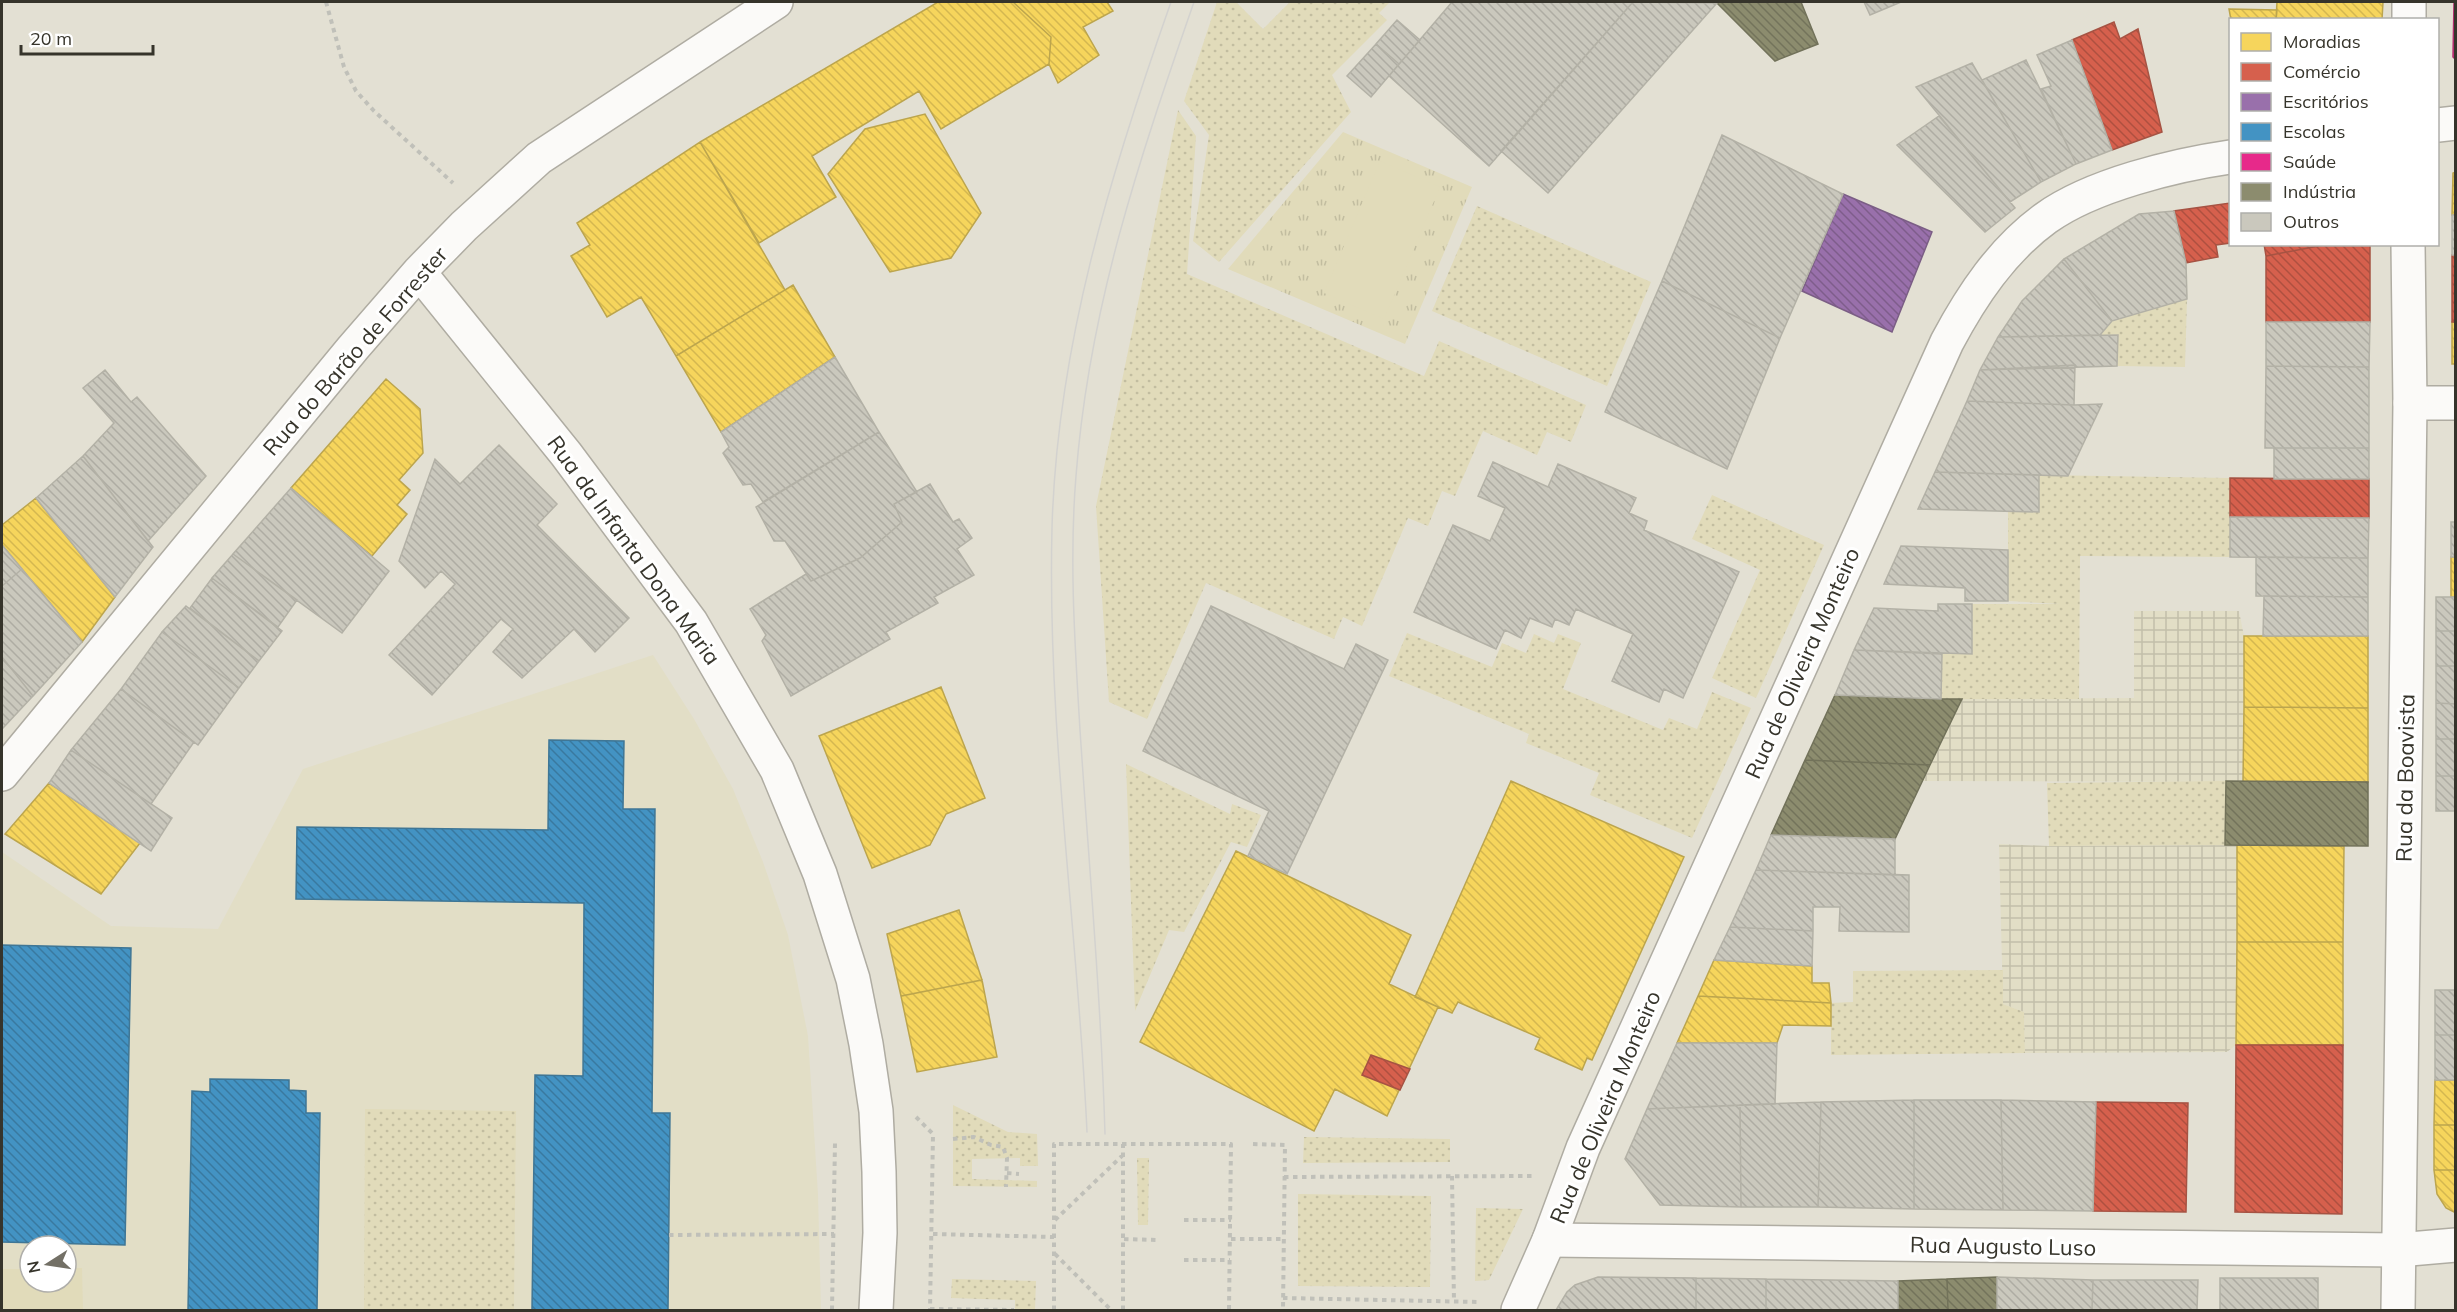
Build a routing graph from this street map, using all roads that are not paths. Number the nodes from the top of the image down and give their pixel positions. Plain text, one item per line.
1 (776, 2) edge
2 (2409, 2) edge
3 (2409, 18) edge
4 (2456, 123) edge
5 (2439, 125) edge
6 (2229, 157) edge
7 (2408, 246) edge
8 (419, 272) junction
9 (2410, 403) junction
10 (2456, 403) edge
11 (2, 774) edge
12 (1550, 1240) junction
13 (2456, 1245) edge
14 (2398, 1250) junction
15 (876, 1311) edge
16 (1518, 1311) edge
17 (2398, 1311) edge

1 - 8 street, Rua do Barão de Forrester
2 - 3 street
4 - 5 street
6 - 12 street, Rua de Oliveira Monteiro
7 - 9 street, Rua da Boavista
8 - 11 street, Rua do Barão de Forrester
8 - 15 street, Rua da Infanta Dona Maria
9 - 10 street
9 - 14 street, Rua da Boavista
12 - 14 street, Rua Augusto Luso
12 - 16 street, Rua de Oliveira Monteiro
13 - 14 street, Rua Augusto Luso
14 - 17 street, Rua da Boavista

